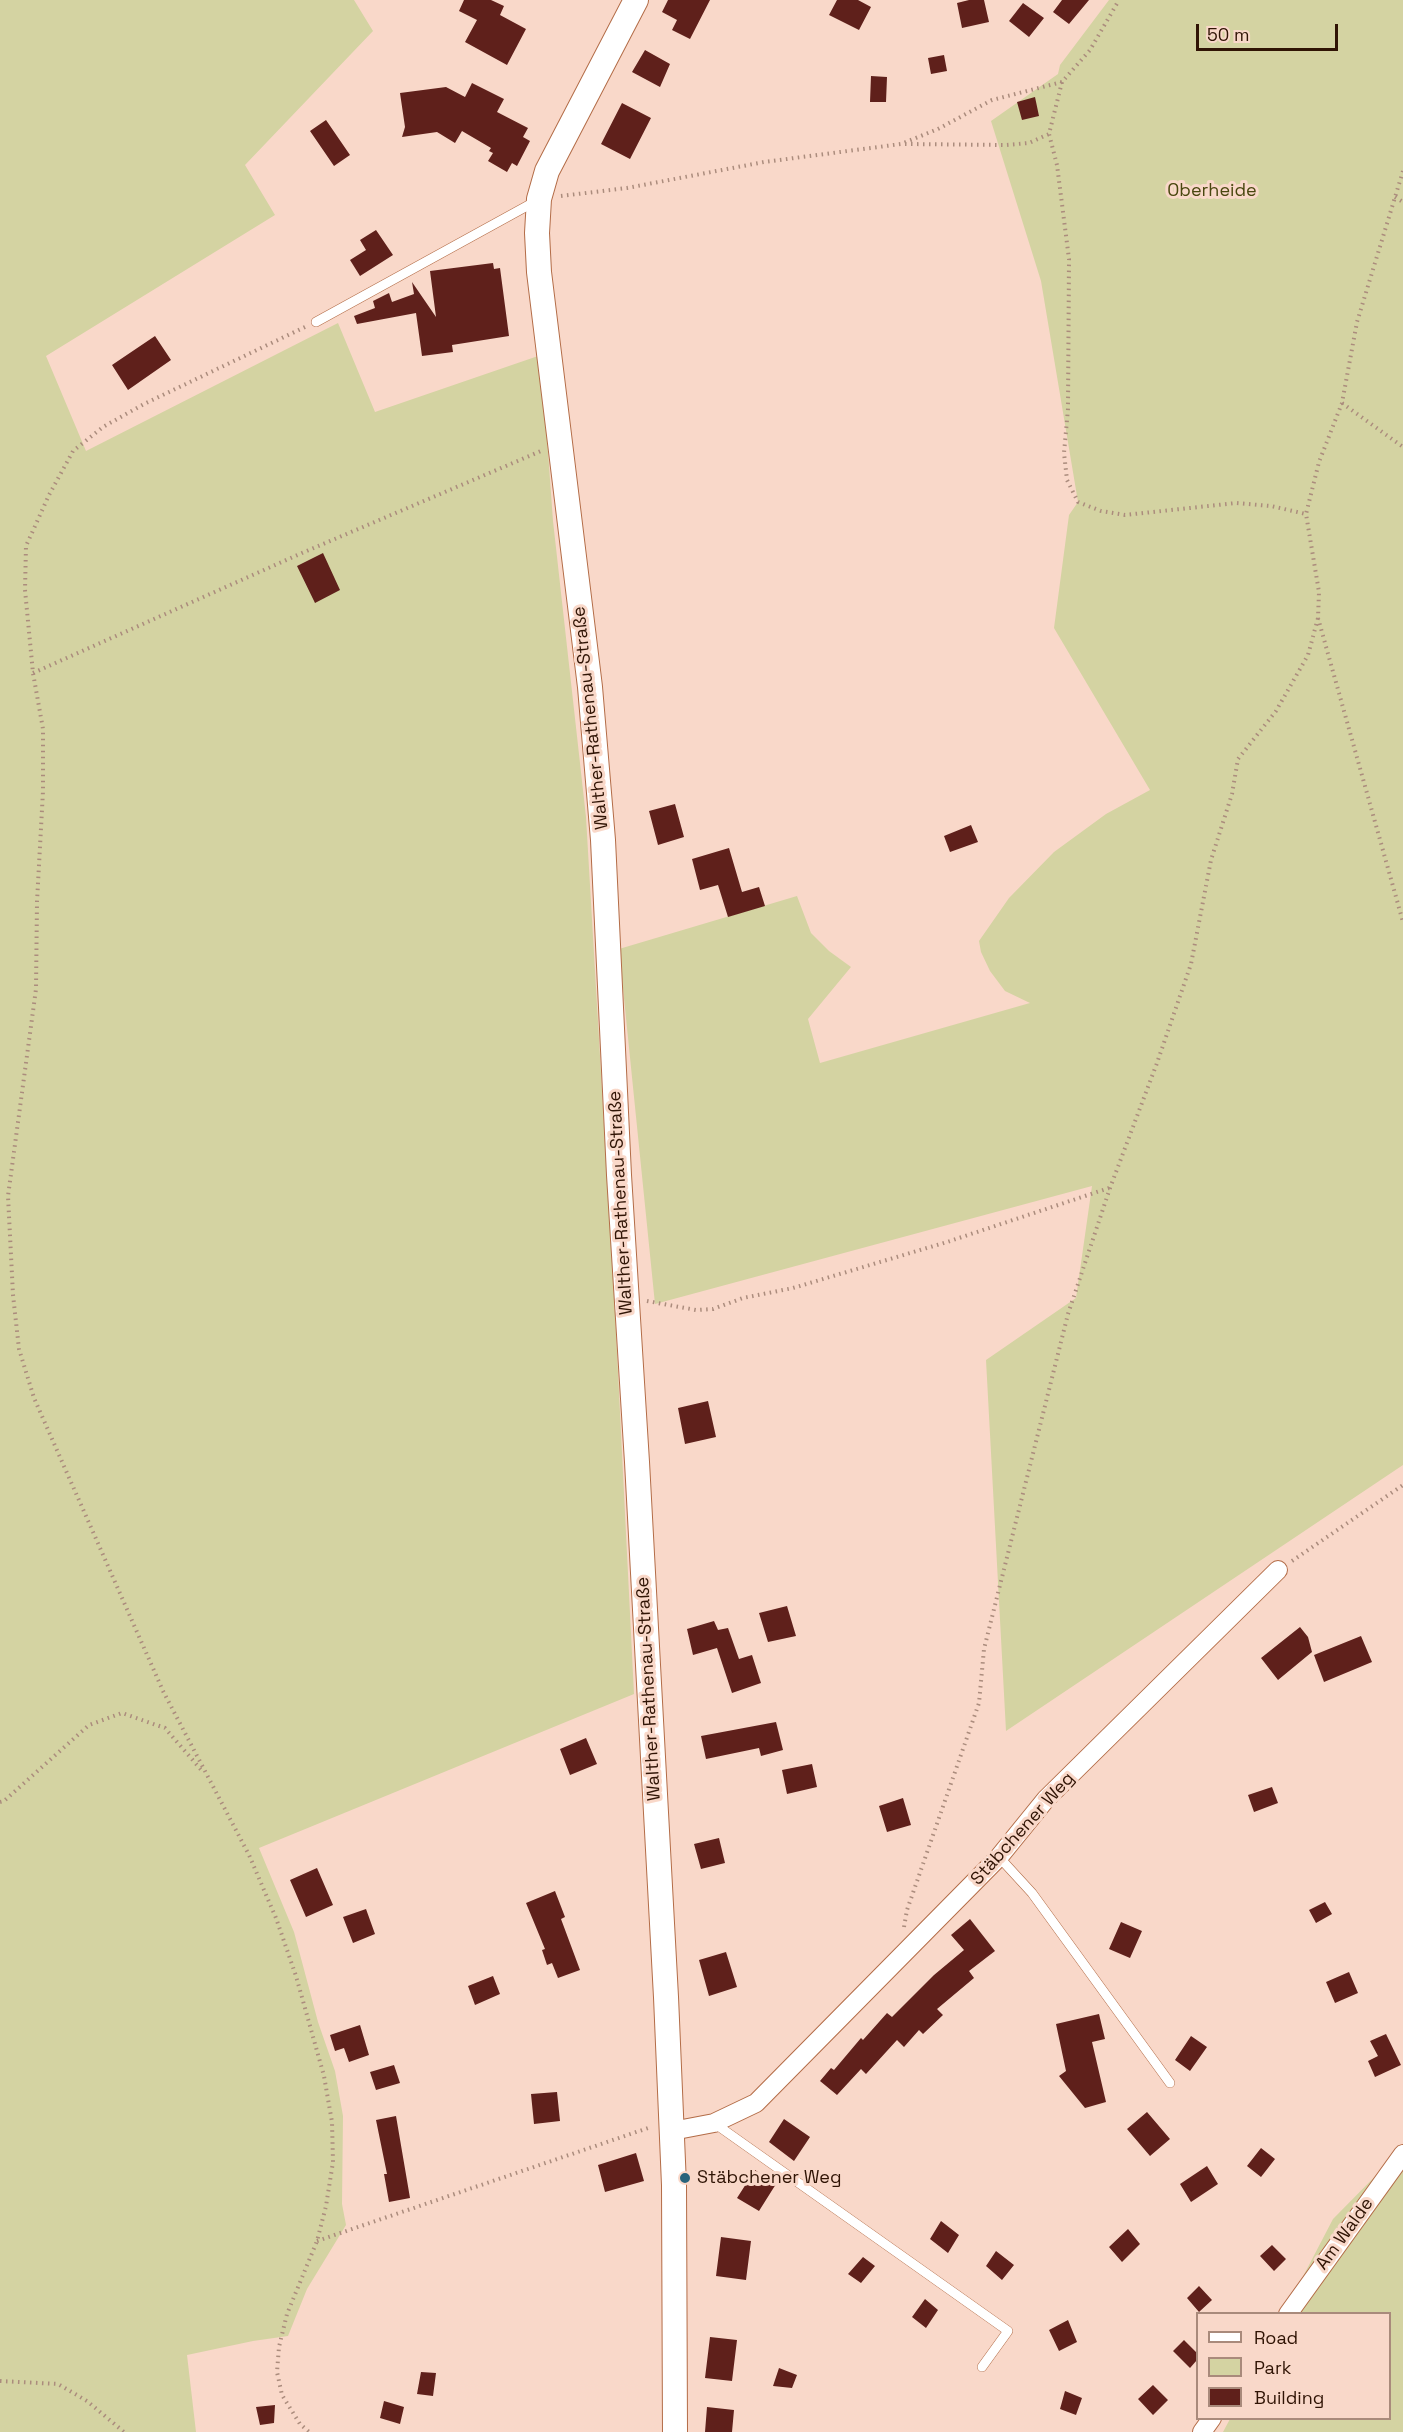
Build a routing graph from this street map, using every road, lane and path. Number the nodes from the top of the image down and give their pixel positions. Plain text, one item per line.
1 (636, 0) edge
2 (1119, 0) edge
3 (1062, 82) junction
4 (1049, 134) junction
5 (902, 144) junction
6 (1403, 171) edge
7 (1395, 196) junction
8 (539, 199) junction
9 (1403, 202) edge
10 (316, 322) joint
11 (1342, 403) junction
12 (560, 442) junction
13 (1403, 447) edge
14 (1306, 514) junction
15 (1318, 618) junction
16 (33, 673) junction
17 (1403, 922) edge
18 (1110, 1188) junction
19 (626, 1302) junction
20 (1403, 1485) edge
21 (1278, 1570) joint
22 (209, 1778) junction
23 (0, 1802) edge
24 (999, 1857) junction
25 (898, 1960) junction
26 (1170, 2083) dead end
27 (714, 2123) junction
28 (672, 2127) junction
29 (1403, 2154) edge
30 (317, 2241) junction
31 (1289, 2312) edge
32 (982, 2367) dead end
33 (0, 2381) edge
34 (124, 2432) edge
35 (309, 2432) edge
36 (675, 2432) edge

1 - 8 street, Walther-Rathenau-Straße
2 - 3 path
3 - 4 path
3 - 5 path
4 - 5 path
4 - 14 path
5 - 8 path
6 - 7 path
7 - 9 path
7 - 11 path
8 - 10 lane
8 - 12 street, Walther-Rathenau-Straße
10 - 16 path
11 - 13 path
11 - 14 path
12 - 16 path
12 - 19 street, Walther-Rathenau-Straße
14 - 15 path
15 - 17 path
15 - 18 path
16 - 22 path
18 - 19 path
18 - 25 path
19 - 28 street, Walther-Rathenau-Straße
20 - 21 path
21 - 24 street, Stäbchener Weg
22 - 23 path
22 - 30 path
24 - 25 street, Stäbchener Weg
24 - 26 lane
25 - 27 street, Stäbchener Weg
27 - 28 street, Stäbchener Weg
27 - 32 lane
28 - 30 path
28 - 36 street, Walther-Rathenau-Straße
29 - 31 street, Am Walde
30 - 35 path
33 - 34 path

